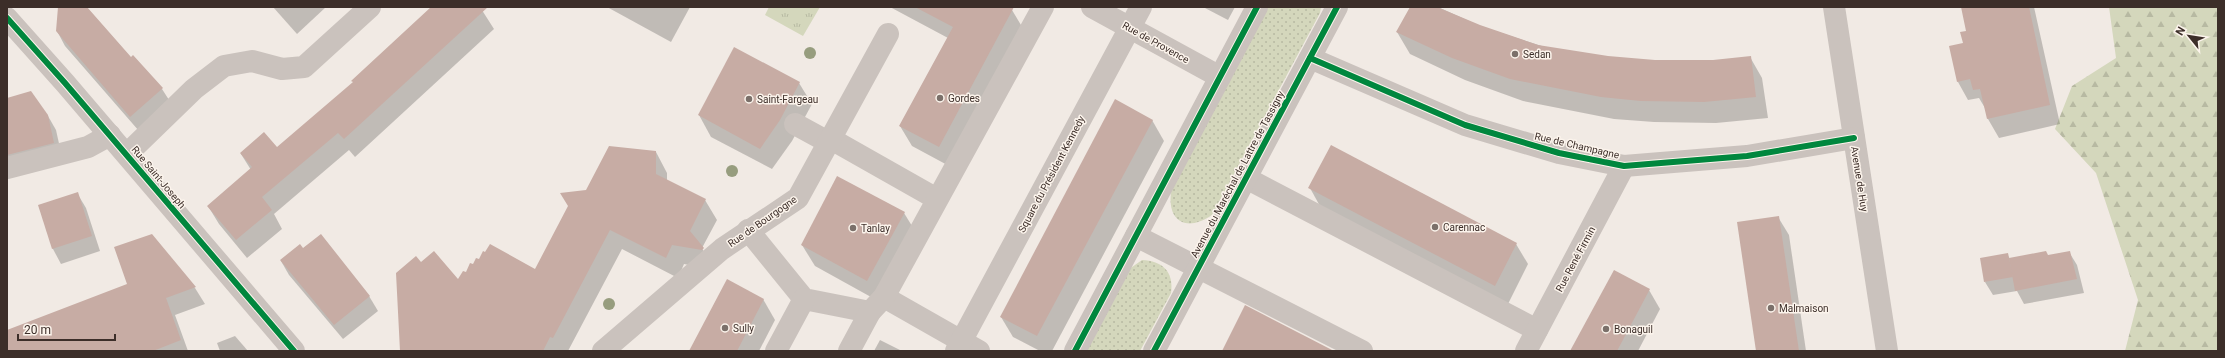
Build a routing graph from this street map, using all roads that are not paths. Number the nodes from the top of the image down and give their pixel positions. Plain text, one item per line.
1 (370, 7) edge
2 (1042, 7) edge
3 (1092, 7) edge
4 (1141, 7) edge
5 (1257, 7) edge
6 (1337, 7) edge
7 (1834, 7) edge
8 (12, 17) edge
9 (1131, 27) junction
10 (888, 34) dead end
11 (1310, 58) junction
12 (1220, 77) junction
13 (795, 124) dead end
14 (110, 135) junction
15 (1854, 138) junction
16 (830, 140) junction
17 (127, 154) junction
18 (1624, 166) junction
19 (7, 168) edge
20 (1246, 178) junction
21 (937, 199) junction
22 (748, 230) junction
23 (1136, 236) junction
24 (1199, 268) junction
25 (804, 299) junction
26 (877, 305) junction
27 (1537, 330) junction
28 (966, 348) edge
29 (294, 351) edge
30 (603, 351) edge
31 (776, 351) edge
32 (849, 351) edge
33 (1075, 351) edge
34 (1154, 351) edge
35 (1362, 351) edge
36 (1526, 351) edge
37 (1887, 351) edge

1 - 17 street
2 - 21 street
3 - 9 street, Rue de Provence
4 - 9 street, Square du Président Kennedy
5 - 12 street
6 - 11 street, Avenue du Maréchal de Lattre de Tassigny
7 - 15 street, Avenue de Huy
8 - 14 street, Rue Saint-Joseph
9 - 12 street, Rue de Provence
9 - 28 street, Square du Président Kennedy
10 - 16 street, Rue de Bourgogne
11 - 18 street, Rue de Champagne
11 - 20 street, Avenue du Maréchal de Lattre de Tassigny
12 - 23 street
13 - 16 street
14 - 17 street, Rue Saint-Joseph
14 - 19 street
15 - 18 street, Rue de Champagne
15 - 37 street, Avenue de Huy
16 - 21 street
16 - 22 street, Rue de Bourgogne
17 - 29 street, Rue Saint-Joseph
18 - 27 street, Rue René Firmin
20 - 24 street, Avenue du Maréchal de Lattre de Tassigny
20 - 27 street
21 - 26 street
22 - 25 street
22 - 30 street, Rue de Bourgogne
23 - 24 street
23 - 33 street
24 - 34 street, Avenue du Maréchal de Lattre de Tassigny
24 - 35 street
25 - 26 street, Square du Président Kennedy
25 - 31 street
26 - 28 street, Square du Président Kennedy
26 - 32 street
27 - 36 street, Rue René Firmin

